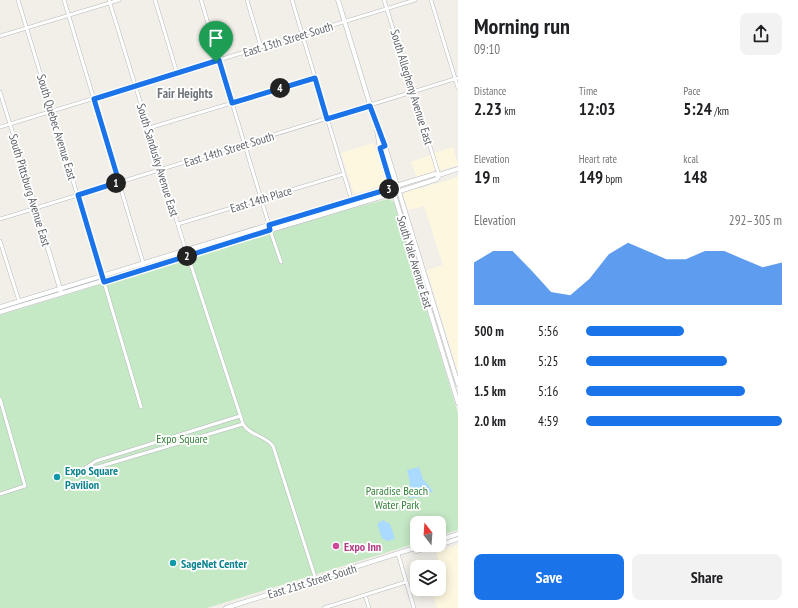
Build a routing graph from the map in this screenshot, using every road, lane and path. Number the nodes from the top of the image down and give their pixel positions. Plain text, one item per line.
1 (18, 0) edge
2 (64, 0) edge
3 (119, 0) edge
4 (155, 0) edge
5 (201, 0) edge
6 (247, 0) edge
7 (292, 0) edge
8 (338, 0) edge
9 (384, 0) edge
10 (415, 0) edge
11 (431, 0) edge
12 (110, 1) edge
13 (387, 9) junction
14 (68, 15) junction
15 (345, 22) junction
16 (26, 28) junction
17 (302, 35) junction
18 (0, 36) edge
19 (261, 47) junction
20 (219, 60) junction
21 (178, 73) junction
22 (315, 78) junction
23 (457, 79) edge
24 (136, 86) junction
25 (458, 88) edge
26 (0, 92) edge
27 (414, 92) junction
28 (94, 99) junction
29 (232, 103) junction
30 (370, 106) junction
31 (52, 112) junction
32 (327, 119) junction
33 (375, 121) junction
34 (10, 124) junction
35 (0, 127) edge
36 (149, 128) junction
37 (245, 144) junction
38 (385, 146) junction
39 (380, 148) junction
40 (458, 169) edge
41 (161, 170) junction
42 (344, 174) junction
43 (439, 175) junction
44 (119, 182) junction
45 (392, 188) junction
46 (398, 189) junction
47 (394, 193) junction
48 (78, 195) junction
49 (262, 199) junction
50 (352, 200) junction
51 (353, 205) junction
52 (36, 208) junction
53 (0, 219) edge
54 (178, 224) junction
55 (269, 225) junction
56 (270, 230) junction
57 (0, 240) edge
58 (186, 251) junction
59 (419, 255) junction
60 (188, 256) junction
61 (413, 257) junction
62 (281, 262) dead end
63 (144, 264) junction
64 (146, 269) junction
65 (102, 276) junction
66 (104, 282) junction
67 (60, 289) junction
68 (62, 294) junction
69 (18, 301) junction
70 (20, 306) junction
71 (0, 307) edge
72 (0, 312) edge
73 (438, 318) junction
74 (432, 320) junction
75 (449, 355) junction
76 (444, 357) junction
77 (458, 384) edge
78 (453, 385) junction
79 (0, 399) edge
80 (458, 403) edge
81 (141, 406) dead end
82 (240, 416) junction
83 (243, 424) junction
84 (0, 494) edge
85 (458, 534) edge
86 (446, 538) edge
87 (458, 539) edge
88 (446, 543) edge
89 (410, 550) edge
90 (410, 551) edge
91 (398, 554) junction
92 (316, 580) junction
93 (406, 582) junction
94 (365, 595) junction
95 (226, 608) edge
96 (324, 608) edge
97 (369, 608) edge
98 (414, 608) edge

1 - 16 street, South Quebec Avenue East
2 - 14 street
3 - 12 street
4 - 21 street
5 - 20 street
6 - 19 street
7 - 17 street
8 - 15 main road, South Yale Avenue East
9 - 13 street, South Allegheny Avenue East
10 - 13 street, East 13th Street South
11 - 23 street
12 - 14 street
12 - 24 street, South Sandusky Avenue East
13 - 15 street, East 13th Street South
13 - 27 street, South Allegheny Avenue East
14 - 16 street
14 - 28 street
15 - 17 street, East 13th Street South
15 - 30 main road, South Yale Avenue East
16 - 18 street
16 - 31 street, South Quebec Avenue East
17 - 19 street, East 13th Street South
17 - 22 street
19 - 20 street, East 13th Street South
20 - 21 street, East 13th Street South
20 - 29 street
21 - 24 street, East 13th Street South
22 - 29 street
22 - 32 street
23 - 25 street
23 - 27 street, East 14th Street South
24 - 28 street, East 13th Street South
24 - 36 street, South Sandusky Avenue East
26 - 34 street, South Pittsburg Avenue East
27 - 30 street, East 14th Street South
27 - 43 street, South Allegheny Avenue East
28 - 31 street, East 13th Street South
28 - 44 street
29 - 36 street
29 - 37 street
30 - 32 street, East 14th Street South
30 - 33 main road, South Yale Avenue East
31 - 34 street, East 13th Street South
31 - 48 street, South Quebec Avenue East
32 - 37 street, East 14th Street South
32 - 42 street
33 - 38 main road, South Yale Avenue East
33 - 39 main road, South Yale Avenue East
34 - 35 street, East 13th Street South
34 - 52 street, South Pittsburg Avenue East
36 - 41 street, South Sandusky Avenue East
37 - 41 street, East 14th Street South
37 - 49 street
38 - 39 main road
38 - 46 main road, South Yale Avenue East
39 - 45 main road, South Yale Avenue East
40 - 43 main road
41 - 44 street, East 14th Street South
41 - 54 street, South Sandusky Avenue East
42 - 49 street, East 14th Place
42 - 50 street
43 - 46 main road
44 - 48 street, East 14th Street South
44 - 63 street
45 - 46 main road
45 - 47 main road, South Yale Avenue East
45 - 50 main road
46 - 47 main road
46 - 59 main road, South Yale Avenue East
47 - 51 main road
47 - 61 main road, South Yale Avenue East
48 - 52 street, East 14th Street South
48 - 65 street, South Quebec Avenue East
49 - 54 street, East 14th Place
49 - 55 street
50 - 51 street
50 - 55 main road
51 - 56 main road
52 - 53 street, East 14th Street South
52 - 67 main road, South Pittsburg Avenue East
54 - 58 street, South Sandusky Avenue East
55 - 56 main road
55 - 58 main road
56 - 60 main road
56 - 62 street
57 - 69 street
58 - 60 main road
58 - 63 main road
59 - 61 main road
59 - 73 main road, South Yale Avenue East
60 - 64 main road
60 - 82 street
61 - 74 main road, South Yale Avenue East
63 - 64 street
63 - 65 main road
64 - 66 main road
65 - 66 main road
65 - 67 main road
66 - 68 main road
66 - 81 street
67 - 68 main road, South Pittsburg Avenue East
67 - 69 main road
68 - 70 main road
69 - 70 main road
69 - 71 main road
70 - 72 main road
73 - 74 main road
73 - 75 main road, South Yale Avenue East
74 - 76 main road, South Yale Avenue East
75 - 76 main road
75 - 77 main road, South Yale Avenue East
76 - 78 main road, South Yale Avenue East
77 - 78 main road
78 - 80 main road, South Yale Avenue East
79 - 84 street
82 - 83 street
82 - 83 street
83 - 92 street
85 - 86 main road
87 - 88 main road, East 21st Street South
89 - 91 main road, East 21st Street South
90 - 91 main road, East 21st Street South
91 - 92 main road, East 21st Street South
91 - 93 street
92 - 95 main road, East 21st Street South
93 - 94 street
93 - 98 street
94 - 96 street
94 - 97 street

